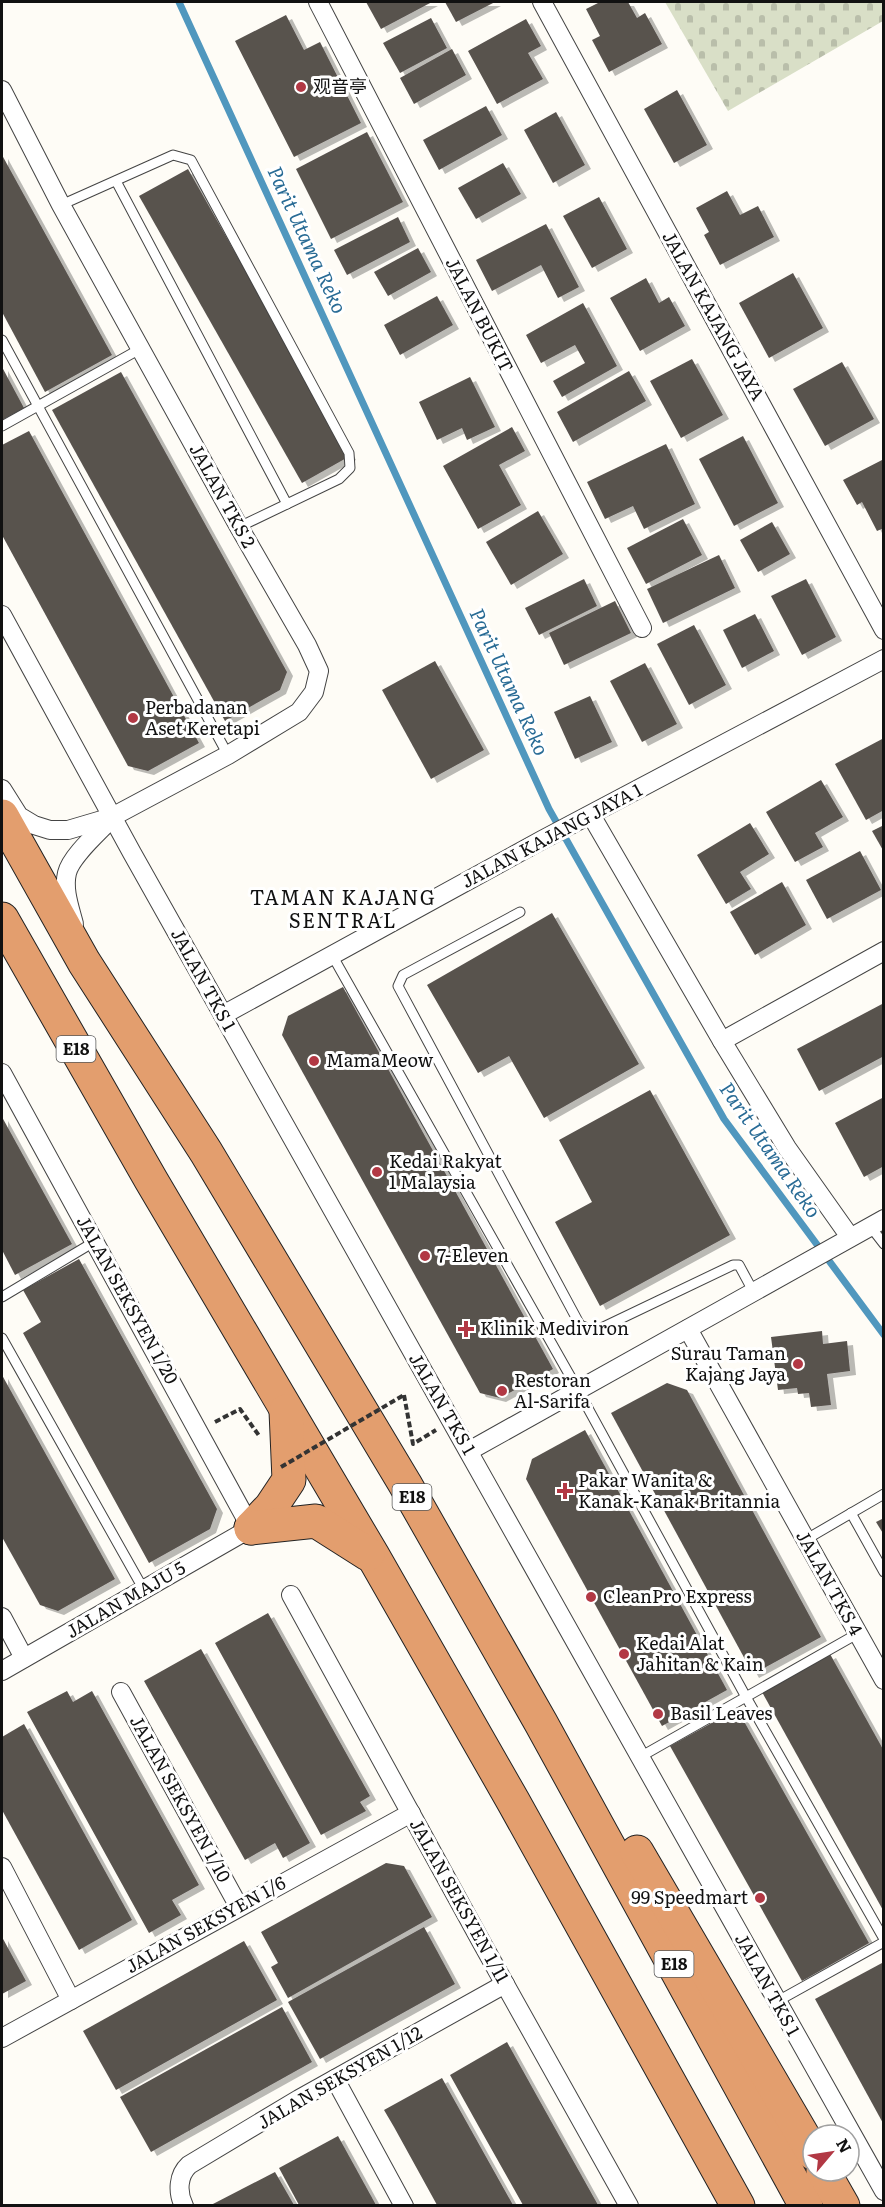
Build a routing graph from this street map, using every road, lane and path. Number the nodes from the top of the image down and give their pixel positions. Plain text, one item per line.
1 (318, 2) edge
2 (542, 2) edge
3 (2, 90) edge
4 (116, 181) junction
5 (61, 205) junction
6 (2, 340) edge
7 (140, 349) junction
8 (38, 406) junction
9 (2, 426) edge
10 (287, 504) junction
11 (239, 527) junction
12 (2, 615) edge
13 (642, 628) dead end
14 (884, 630) edge
15 (884, 659) edge
16 (228, 755) junction
17 (2, 789) edge
18 (2, 816) edge
19 (112, 817) junction
20 (586, 817) junction
21 (520, 912) dead end
22 (2, 919) edge
23 (884, 951) edge
24 (332, 955) junction
25 (84, 962) junction
26 (223, 1015) junction
27 (722, 1041) junction
28 (2, 1072) edge
29 (877, 1223) edge
30 (847, 1239) junction
31 (94, 1242) junction
32 (884, 1244) edge
33 (753, 1291) junction
34 (2, 1297) edge
35 (688, 1329) junction
36 (2, 1338) edge
37 (578, 1390) junction
38 (286, 1406) junction
39 (240, 1409) dead end
40 (451, 1421) junction
41 (199, 1431) junction
42 (469, 1450) junction
43 (281, 1467) dead end
44 (884, 1494) edge
45 (851, 1513) junction
46 (251, 1528) junction
47 (805, 1540) junction
48 (373, 1556) junction
49 (884, 1572) edge
50 (144, 1590) junction
51 (291, 1595) dead end
52 (2, 1617) edge
53 (857, 1634) junction
54 (24, 1658) junction
55 (2, 1671) edge
56 (884, 1680) edge
57 (121, 1692) dead end
58 (746, 1697) junction
59 (541, 1723) junction
60 (640, 1757) junction
61 (411, 1812) junction
62 (2, 1868) edge
63 (239, 1907) junction
64 (884, 1940) edge
65 (505, 1984) junction
66 (71, 2000) junction
67 (776, 2002) junction
68 (2, 2038) edge
69 (334, 2079) junction
70 (801, 2132) edge
71 (830, 2183) edge
72 (884, 2191) edge
73 (184, 2205) edge
74 (404, 2205) edge
75 (629, 2205) edge
76 (738, 2205) edge
77 (806, 2205) edge
78 (843, 2205) edge

1 - 13 street, JALAN BUKIT
2 - 14 street, JALAN KAJANG JAYA
3 - 5 street, JALAN TKS 2
4 - 5 lane
4 - 10 lane
4 - 10 lane
5 - 7 street, JALAN TKS 2
6 - 8 lane
7 - 8 lane
7 - 11 street, JALAN TKS 2
8 - 9 lane
8 - 16 lane
10 - 11 lane
11 - 16 street, JALAN TKS 2
12 - 19 street, JALAN TKS 1
15 - 20 street, JALAN KAJANG JAYA 1
16 - 19 street, JALAN TKS 2
17 - 19 street, JALAN TKS 2
18 - 25 highway, E18
19 - 25 street, JALAN TKS 2
19 - 26 street, JALAN TKS 1
20 - 24 street, JALAN KAJANG JAYA 1
20 - 27 street
21 - 33 lane
22 - 38 highway, E18
23 - 27 street
24 - 26 street, JALAN KAJANG JAYA 1
24 - 37 lane
25 - 59 highway, E18
26 - 40 street, JALAN TKS 1
27 - 30 street
28 - 31 street, JALAN SEKSYEN 1/20
29 - 30 street
29 - 32 lane
30 - 33 street
31 - 34 lane
31 - 41 street, JALAN SEKSYEN 1/20
33 - 35 street
35 - 37 street
35 - 47 street, JALAN TKS 4
36 - 50 lane
37 - 42 street
37 - 58 lane
38 - 46 highway
38 - 48 highway, E18
39 - 41 path
40 - 42 street, JALAN TKS 1
40 - 43 path, bridge
41 - 46 street, JALAN SEKSYEN 1/20
42 - 60 street, JALAN TKS 1
44 - 45 lane
45 - 47 lane
45 - 49 lane
46 - 48 highway
46 - 50 street, JALAN MAJU 5
47 - 53 street, JALAN TKS 4
48 - 76 highway, E18
50 - 54 street, JALAN MAJU 5
51 - 61 street, JALAN SEKSYEN 1/11
52 - 54 street
53 - 56 street, JALAN TKS 4
53 - 58 lane
54 - 55 street, JALAN MAJU 5
57 - 63 street, JALAN SEKSYEN 1/10
58 - 60 lane
58 - 64 lane
59 - 70 highway
59 - 77 highway, E18
60 - 67 street, JALAN TKS 1
61 - 63 street, JALAN SEKSYEN 1/6
61 - 65 street, JALAN SEKSYEN 1/11
62 - 66 street
63 - 66 street, JALAN SEKSYEN 1/6
64 - 67 lane
65 - 69 street, JALAN SEKSYEN 1/12
65 - 75 street, JALAN SEKSYEN 1/11
66 - 68 street, JALAN SEKSYEN 1/6
67 - 72 street, JALAN TKS 1
69 - 73 street, JALAN SEKSYEN 1/12
69 - 74 street
71 - 78 highway

